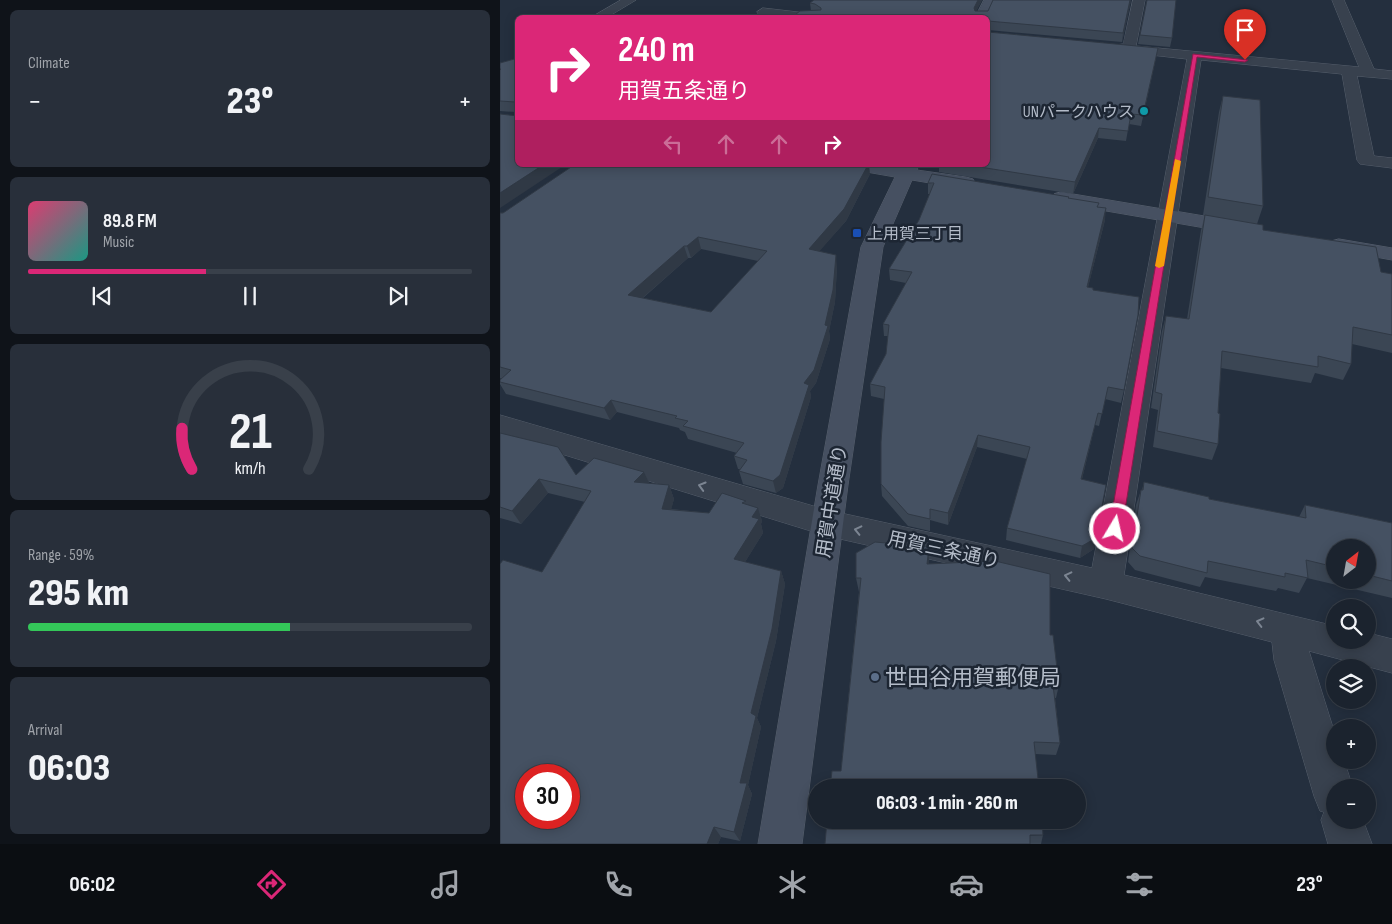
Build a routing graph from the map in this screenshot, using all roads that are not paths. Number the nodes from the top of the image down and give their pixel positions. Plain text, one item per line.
1 (630, 0) edge
2 (782, 0) edge
3 (990, 0) edge
4 (1139, 0) edge
5 (1338, 0) edge
6 (600, 15) edge
7 (760, 15) edge
8 (982, 15) edge
9 (1110, 47) edge
10 (1129, 49) junction
11 (1195, 56) junction
12 (1348, 70) junction
13 (1368, 72) junction
14 (1392, 75) edge
15 (1392, 163) edge
16 (882, 167) edge
17 (908, 169) edge
18 (983, 185) edge
19 (1041, 195) edge
20 (1168, 216) junction
21 (1256, 231) edge
22 (1324, 242) edge
23 (1392, 254) edge
24 (500, 425) edge
25 (827, 523) junction
26 (1106, 585) junction
27 (1288, 629) junction
28 (1392, 656) edge
29 (1330, 779) edge
30 (1345, 829) edge
31 (780, 844) edge
32 (1350, 844) edge

1 - 6 street
2 - 7 street
3 - 8 street
4 - 10 street
5 - 13 street
9 - 10 street
10 - 11 street
11 - 12 street
11 - 20 street
12 - 13 street
12 - 15 street
13 - 14 street
16 - 17 street
17 - 18 street
17 - 25 street, 用賀中道通り
19 - 20 street
20 - 21 street
20 - 26 street
22 - 23 street
25 -> 24 street, 用賀三条通り
26 -> 25 street, 用賀三条通り
25 - 31 street, 用賀中道通り
27 -> 26 street, 用賀三条通り
27 - 28 street, 用賀三条通り
27 - 29 street
30 - 32 street

